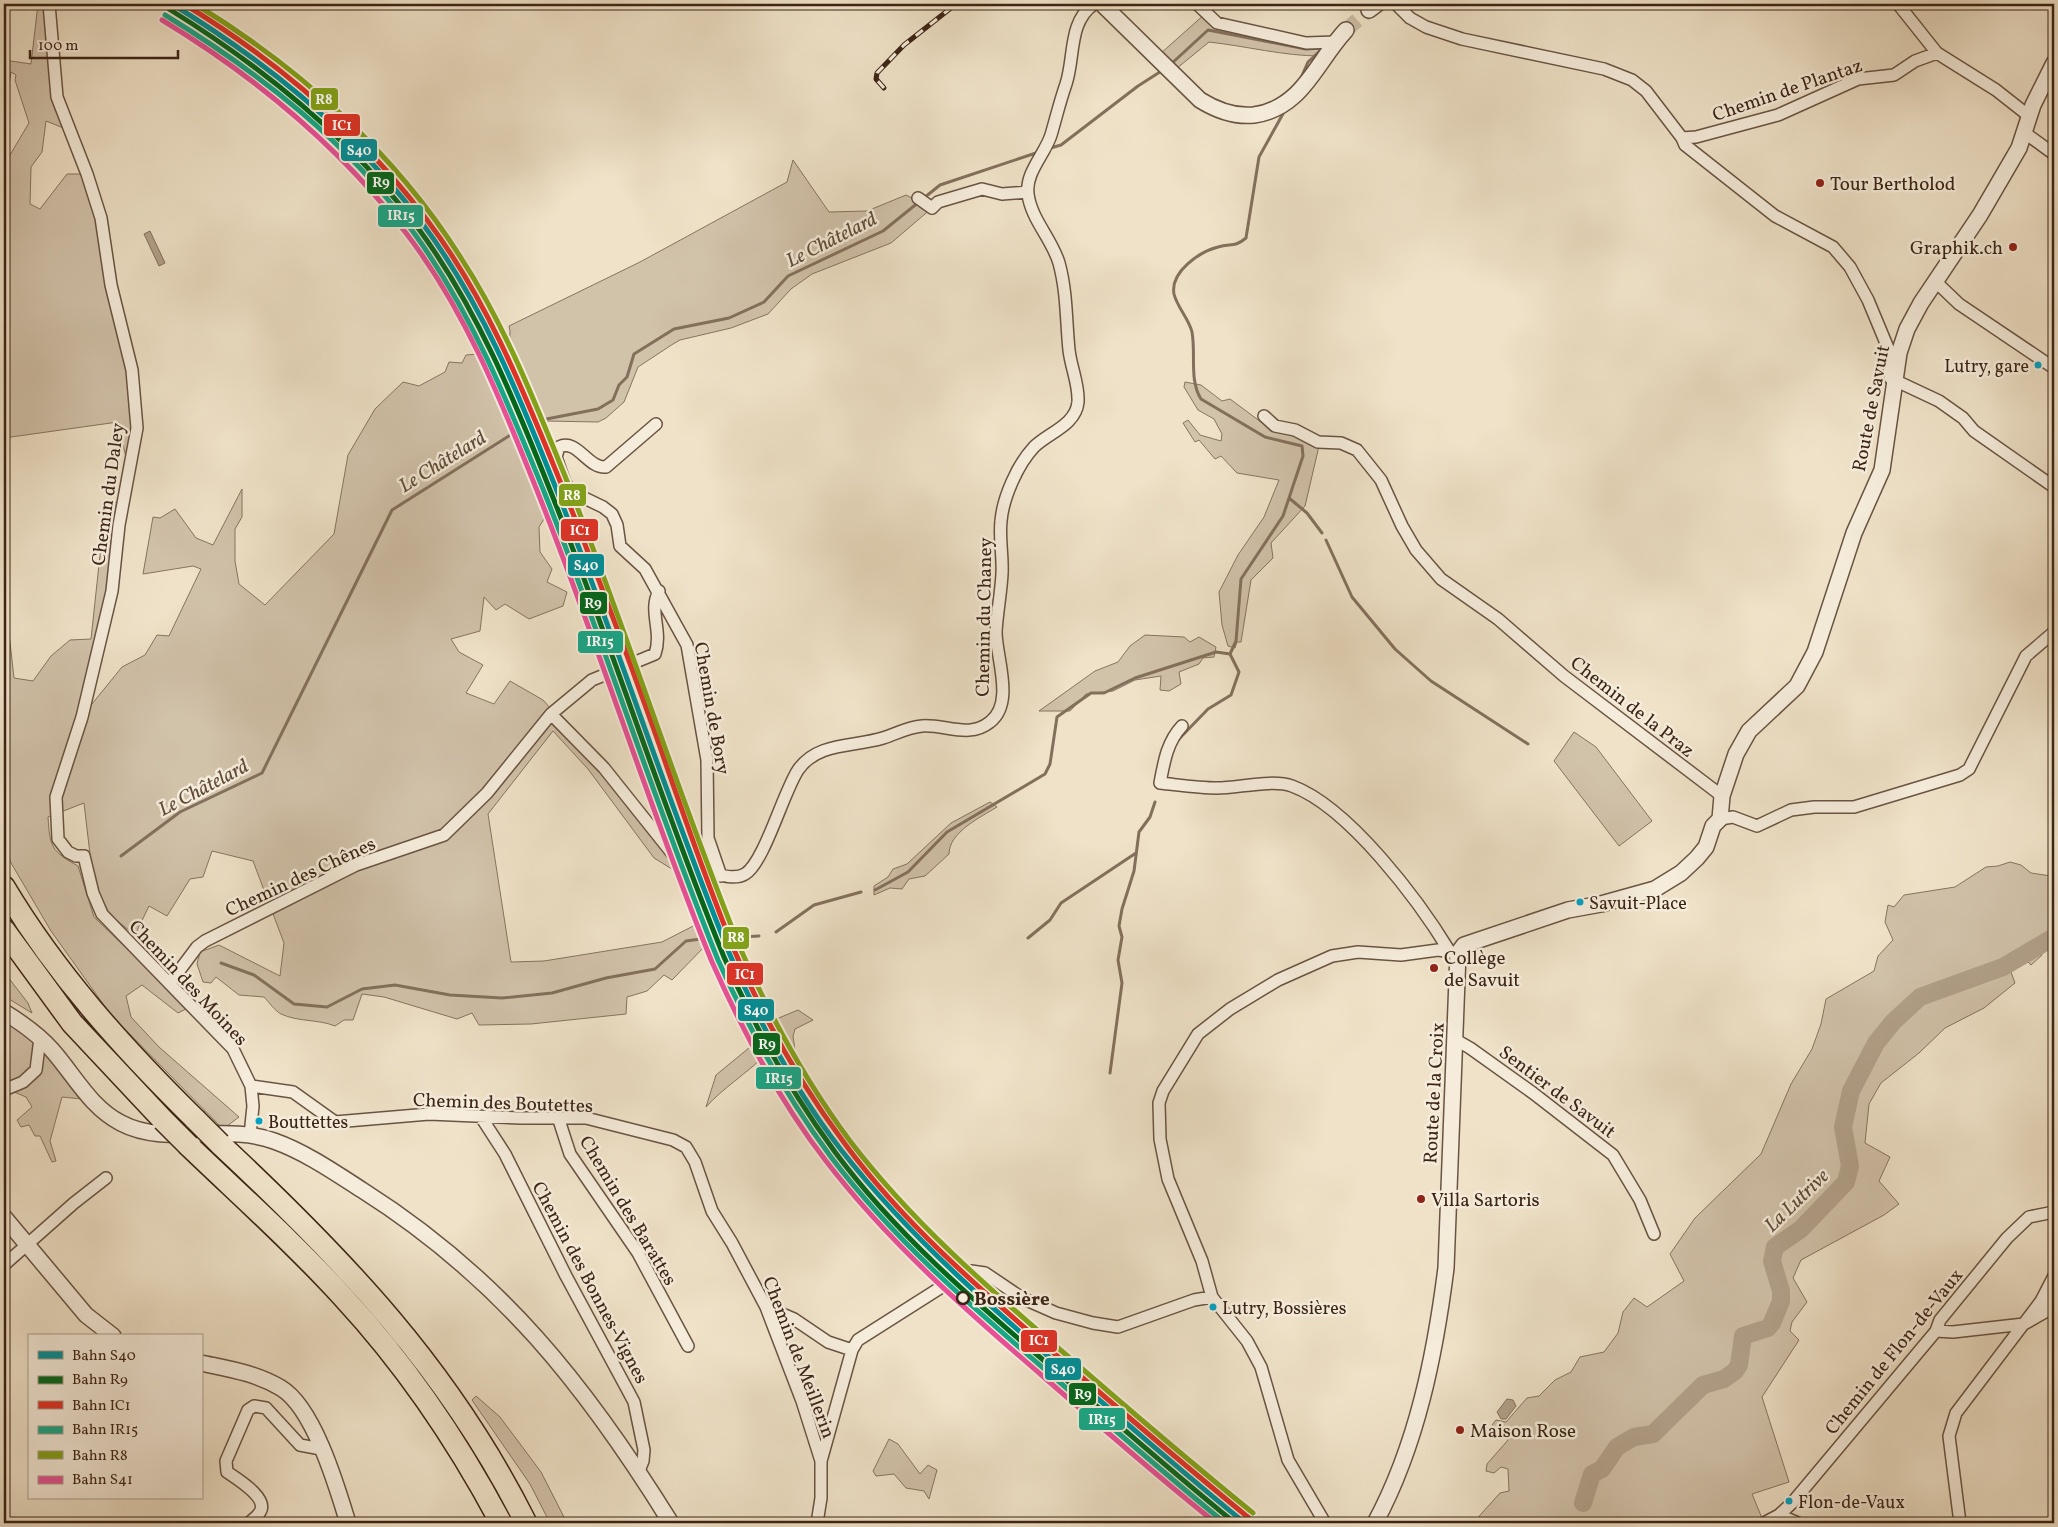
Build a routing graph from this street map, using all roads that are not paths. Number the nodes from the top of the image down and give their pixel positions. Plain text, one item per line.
1 (49, 4) edge
2 (1094, 4) edge
3 (1102, 4) edge
4 (1197, 4) edge
5 (1396, 4) edge
6 (1898, 4) edge
7 (1346, 30) tunnel mouth
8 (1336, 42) junction
9 (1937, 53) junction
10 (2054, 62) edge
11 (2029, 116) junction
12 (2025, 133) junction
13 (1682, 138) junction
14 (2054, 154) edge
15 (1028, 192) junction
16 (925, 203) dead end
17 (1935, 281) junction
18 (2054, 368) edge
19 (1894, 380) junction
20 (1264, 416) dead end
21 (656, 424) dead end
22 (2054, 487) edge
23 (659, 591) junction
24 (2054, 632) edge
25 (551, 714) junction
26 (1182, 726) dead end
27 (1722, 796) junction
28 (1720, 819) junction
29 (84, 856) joint
30 (4, 873) edge
31 (724, 876) junction
32 (4, 887) edge
33 (28, 925) junction
34 (4, 930) edge
35 (1454, 952) junction
36 (170, 983) junction
37 (4, 1012) edge
38 (40, 1038) junction
39 (1456, 1040) junction
40 (251, 1086) junction
41 (4, 1090) edge
42 (481, 1117) junction
43 (558, 1117) junction
44 (250, 1136) junction
45 (673, 1140) joint
46 (106, 1178) dead end
47 (2054, 1212) edge
48 (4, 1216) edge
49 (1654, 1234) dead end
50 (26, 1244) junction
51 (4, 1265) edge
52 (971, 1271) dead end
53 (2054, 1276) edge
54 (951, 1281) tunnel mouth
55 (1212, 1297) junction
56 (2054, 1300) edge
57 (766, 1307) junction
58 (2024, 1324) junction
59 (1936, 1331) junction
60 (110, 1334) edge
61 (688, 1346) dead end
62 (852, 1350) junction
63 (202, 1363) edge
64 (321, 1449) junction
65 (821, 1461) junction
66 (639, 1471) junction
67 (1779, 1516) junction
68 (249, 1523) edge
69 (348, 1523) edge
70 (501, 1523) edge
71 (527, 1523) edge
72 (671, 1523) edge
73 (818, 1523) edge
74 (1325, 1523) edge
75 (1375, 1523) edge
76 (1764, 1523) edge
77 (1798, 1523) edge
78 (1960, 1523) edge

1 - 29 street, Chemin du Daley
2 - 15 street
3 - 8 street
4 - 8 street
5 - 13 street
6 - 9 street
7 - 8 street
9 - 11 street
9 - 13 street, Chemin de Plantaz
10 - 11 street, Route de Savuit
11 - 12 street, Route de Savuit
12 - 14 street
12 - 17 street, Route de Savuit
13 - 19 street
15 - 16 street
15 - 31 street, Chemin du Chaney
17 - 18 street
17 - 19 street, Route de Savuit
19 - 22 street
19 - 27 street, Route de Savuit
20 - 27 street, Chemin de la Praz
21 - 23 street, Chemin de Bory
23 - 25 street, Chemin des Chênes
23 - 31 street, Chemin de Bory
24 - 28 street
25 - 31 street
25 - 36 street, Chemin des Chênes
26 - 35 street
27 - 28 street, Route de Savuit
28 - 35 street
29 - 36 street, Chemin des Moines
30 - 33 highway
32 - 33 highway
33 - 71 highway, bridge
34 - 70 highway, bridge
35 - 39 street, Route de la Croix
35 - 55 street
36 - 40 street, Chemin des Moines
37 - 38 street
38 - 41 street
38 - 44 street
39 - 49 street, Sentier de Savuit
39 - 75 street, Route de la Croix
40 - 42 street, Chemin des Boutettes
40 - 44 street, Chemin des Moines
42 - 43 street, Chemin des Boutettes
42 - 66 street, Chemin des Bonnes-Vignes
43 - 45 street, Chemin des Boutettes
43 - 61 street, Chemin des Barattes
44 - 66 street
45 - 57 street, Chemin de Meillerin
46 - 50 street
47 - 59 street, Chemin de Flon-de-Vaux
48 - 50 street
50 - 51 street
50 - 60 street
52 - 55 street
53 - 58 street
54 - 62 street
55 - 74 street
56 - 58 street
57 - 62 street
57 - 65 street, Chemin de Meillerin
58 - 59 street
58 - 78 street
59 - 67 street, Chemin de Flon-de-Vaux
62 - 65 street
63 - 64 street
64 - 68 street
64 - 69 street
65 - 73 street
66 - 72 street
67 - 76 street, Chemin de Flon-de-Vaux
67 - 77 street

